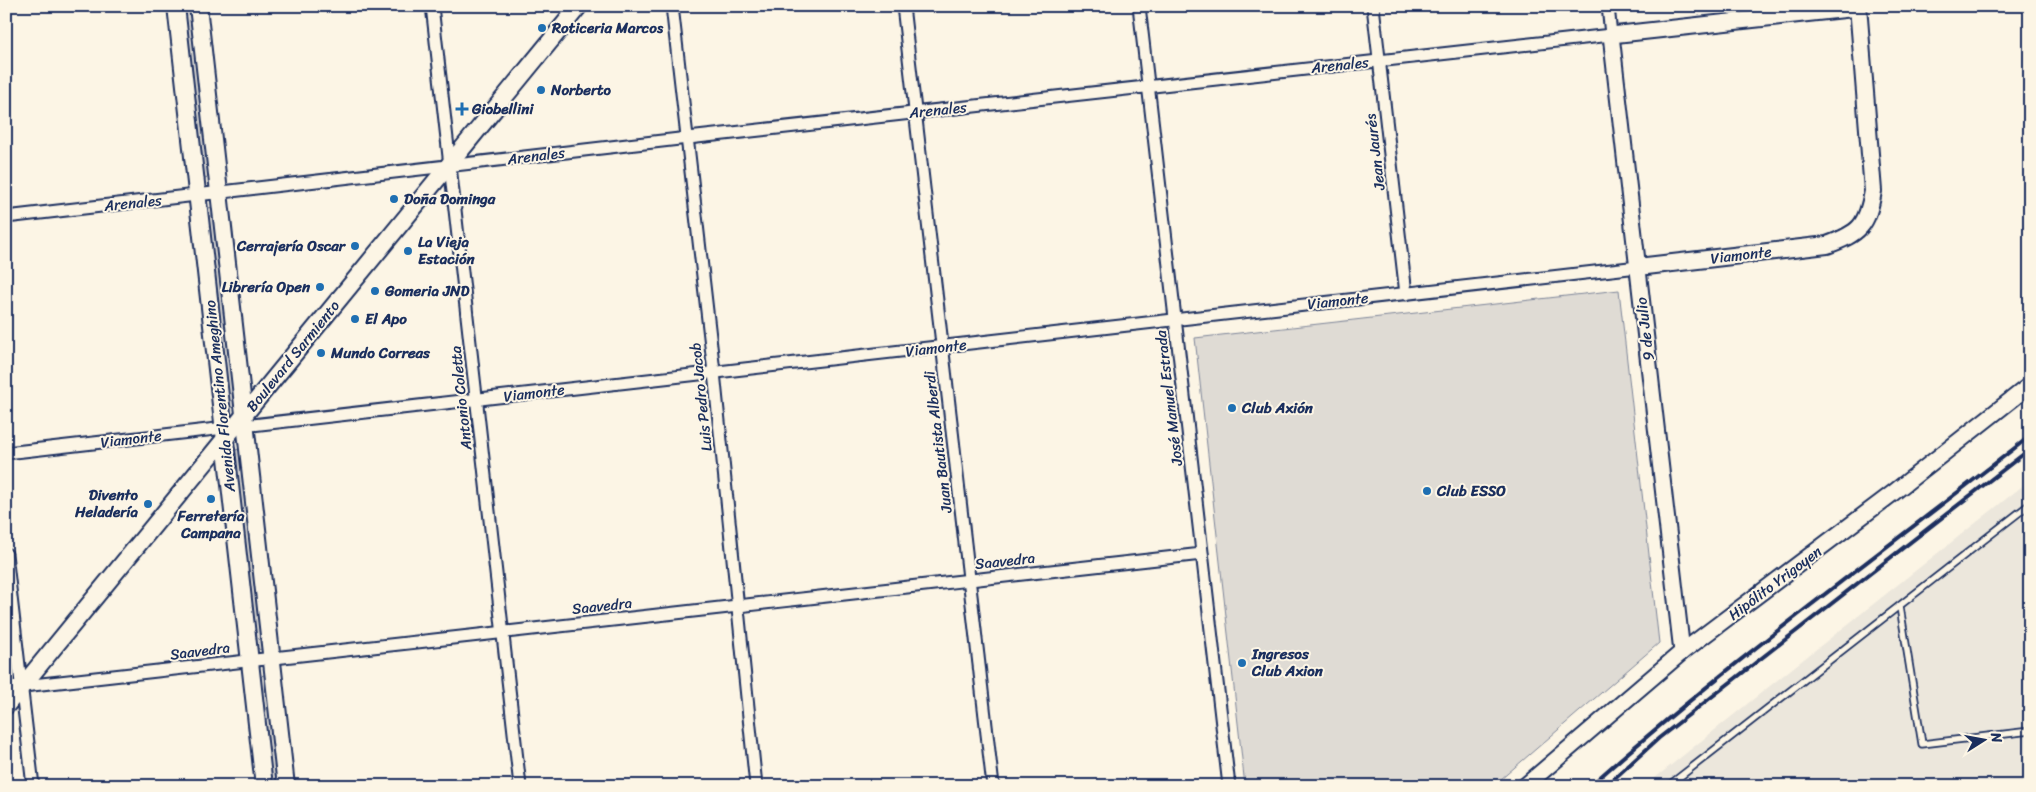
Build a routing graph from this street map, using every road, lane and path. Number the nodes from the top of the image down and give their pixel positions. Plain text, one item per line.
1 (176, 6) edge
2 (198, 6) edge
3 (432, 6) edge
4 (579, 6) edge
5 (672, 6) edge
6 (903, 6) edge
7 (1139, 6) edge
8 (1374, 6) edge
9 (1608, 6) edge
10 (1861, 7) edge
11 (1611, 35) junction
12 (1380, 61) junction
13 (1148, 87) junction
14 (915, 113) junction
15 (688, 138) junction
16 (450, 165) junction
17 (220, 193) junction
18 (198, 196) junction
19 (6, 217) edge
20 (1638, 267) junction
21 (1406, 294) junction
22 (1175, 318) junction
23 (942, 347) junction
24 (714, 372) junction
25 (2030, 385) edge
26 (476, 399) junction
27 (234, 427) junction
28 (6, 453) edge
29 (2030, 504) edge
30 (6, 554) edge
31 (1202, 554) junction
32 (969, 580) junction
33 (738, 606) junction
34 (1900, 607) junction
35 (503, 632) junction
36 (1682, 652) junction
37 (272, 658) junction
38 (249, 660) junction
39 (14, 687) edge
40 (6, 706) edge
41 (2030, 731) edge
42 (1674, 783) edge
43 (33, 786) edge
44 (264, 786) edge
45 (286, 786) edge
46 (520, 786) edge
47 (756, 786) edge
48 (993, 786) edge
49 (1228, 786) edge
50 (1525, 786) edge
51 (1668, 786) edge

1 - 18 main road, Avenida Florentino Ameghino
2 - 17 main road, Avenida Florentino Ameghino
3 - 16 street, Antonio Coletta
4 - 16 main road, Boulevard Sarmiento
5 - 15 street, Luis Pedro Jacob
6 - 14 street, Juan Bautista Alberdi
7 - 13 street, José Manuel Estrada
8 - 12 street, Jean Jaurés
9 - 11 street, 9 de Julio
10 - 11 street, Arenales
10 - 20 main road, Viamonte
11 - 12 street, Arenales
11 - 20 street, 9 de Julio
12 - 13 street, Arenales
12 - 21 street, Jean Jaurés
13 - 14 street, Arenales
13 - 22 street, José Manuel Estrada
14 - 15 street, Arenales
14 - 23 street, Juan Bautista Alberdi
15 - 16 street, Arenales
15 - 24 street, Luis Pedro Jacob
16 - 17 street, Arenales
16 - 26 street, Antonio Coletta
16 - 27 main road, Boulevard Sarmiento
17 - 18 street, Arenales
17 - 27 main road, Avenida Florentino Ameghino
18 - 19 street, Arenales
18 - 27 main road, Avenida Florentino Ameghino
20 - 21 street, Viamonte
20 - 36 street, 9 de Julio
21 - 22 street, Viamonte
22 - 23 street, Viamonte
22 - 31 street, José Manuel Estrada
23 - 24 street, Viamonte
23 - 32 street, Juan Bautista Alberdi
24 - 26 street, Viamonte
24 - 33 street, Luis Pedro Jacob
25 - 36 street, Hipólito Yrigoyen
26 - 27 street, Viamonte
26 - 35 street, Antonio Coletta
27 - 28 street, Viamonte
27 - 37 main road, Avenida Florentino Ameghino
27 - 38 main road, Avenida Florentino Ameghino
27 - 39 main road, Boulevard Sarmiento
29 - 34 lane
30 - 39 street
31 - 32 street, Saavedra
31 - 49 street, José Manuel Estrada
32 - 33 street, Saavedra
32 - 48 street, Juan Bautista Alberdi
33 - 35 street, Saavedra
33 - 47 street, Luis Pedro Jacob
34 - 41 lane
34 - 42 lane
35 - 37 street, Saavedra
35 - 46 street, Antonio Coletta
36 - 50 street, Hipólito Yrigoyen
37 - 38 street, Saavedra
37 - 45 main road, Avenida Florentino Ameghino
38 - 39 street, Saavedra
38 - 44 main road, Avenida Florentino Ameghino
39 - 40 main road, Boulevard Sarmiento
39 - 43 street
42 - 51 lane

